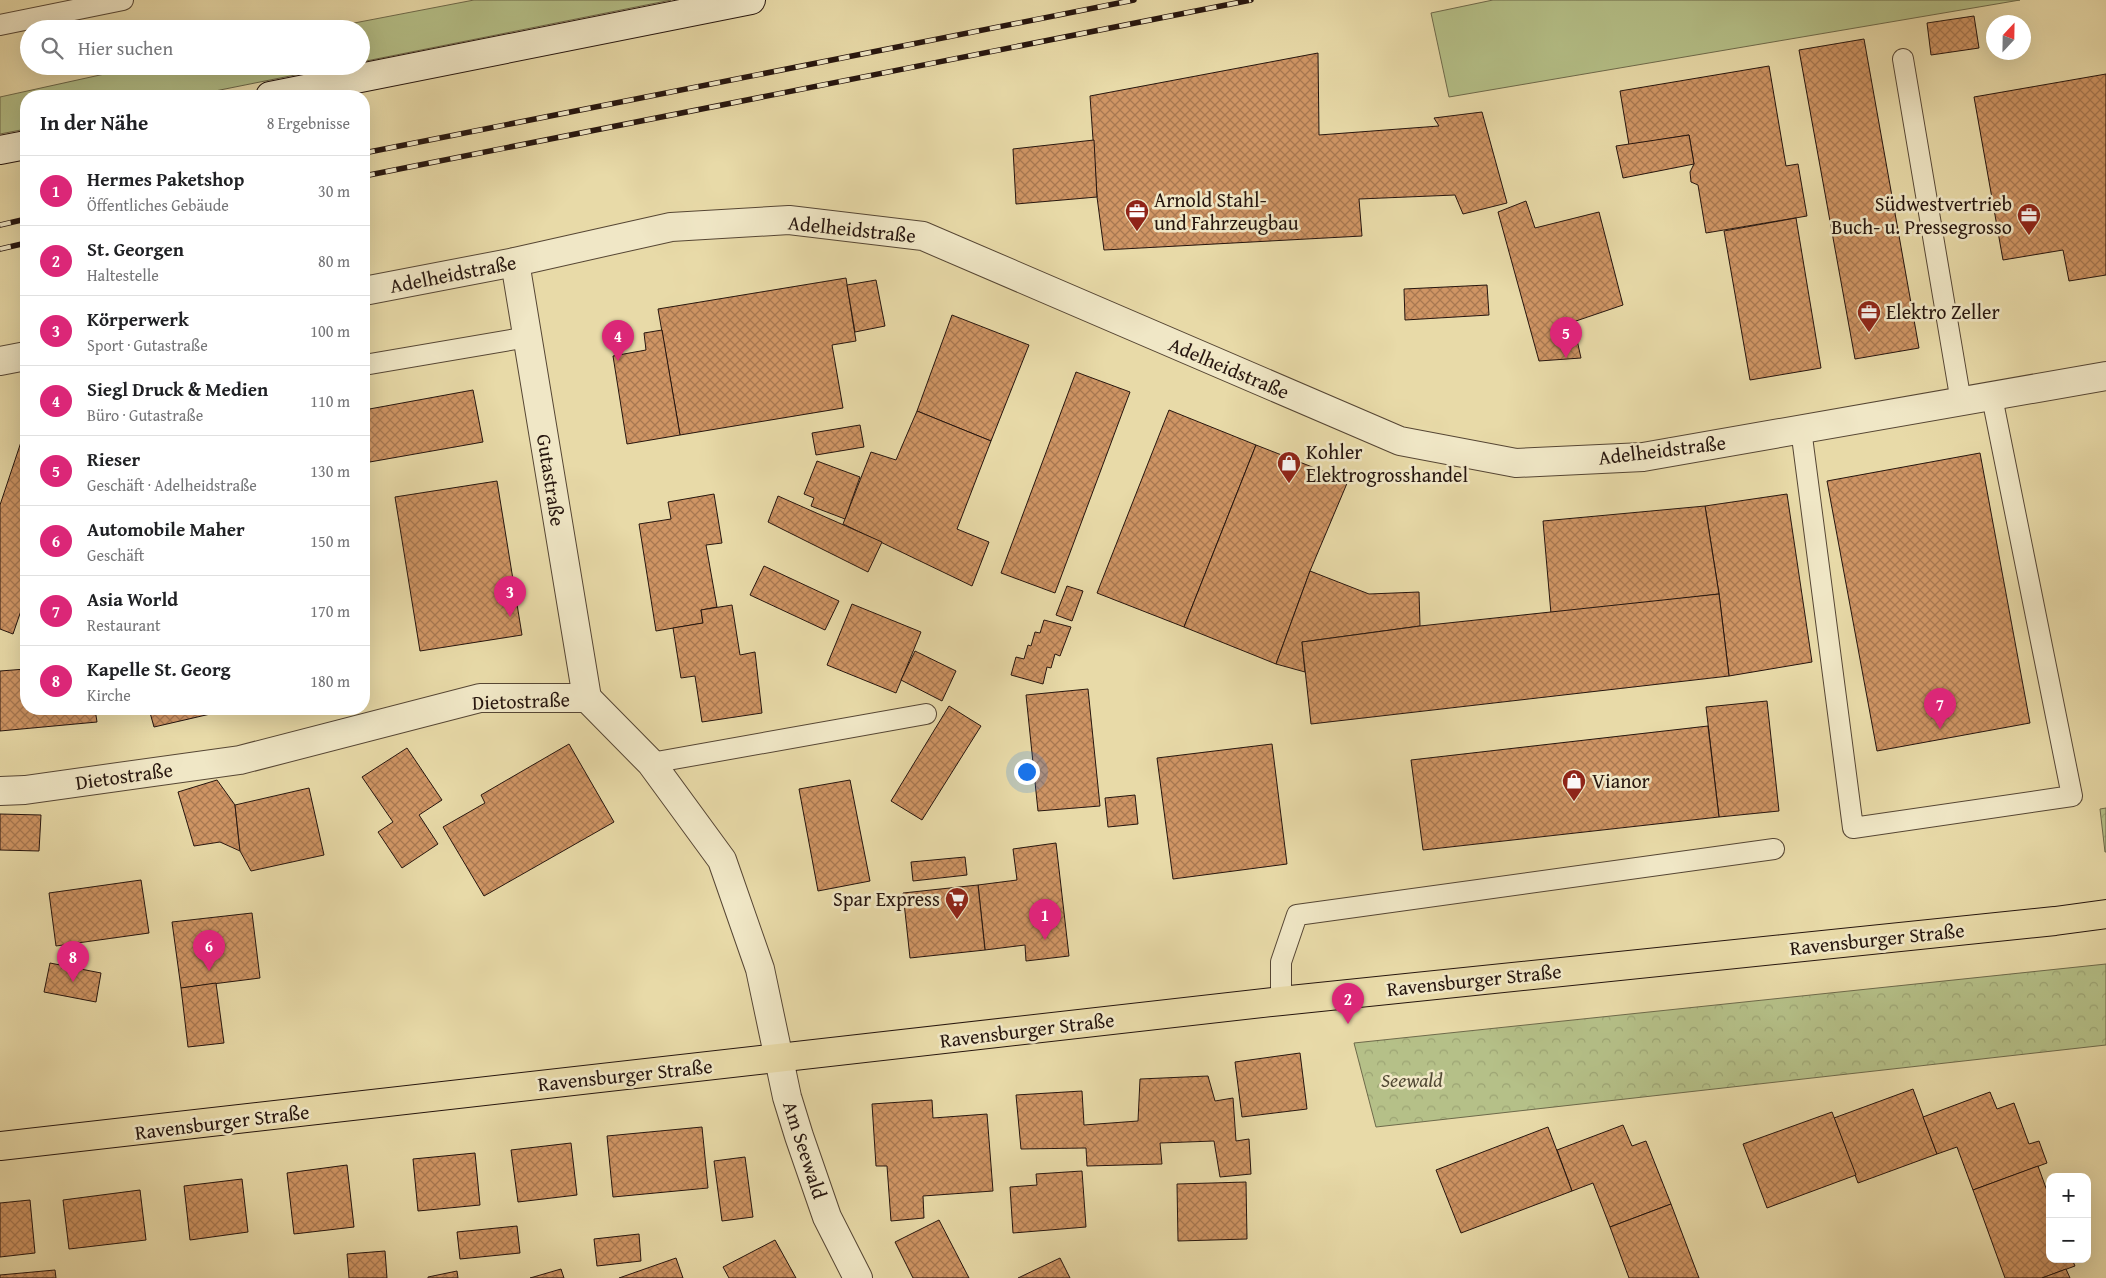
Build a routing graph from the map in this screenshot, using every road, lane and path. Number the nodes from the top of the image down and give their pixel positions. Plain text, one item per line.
1 (123, 0) edge
2 (752, 0) edge
3 (25, 20) edge
4 (20, 21) edge
5 (0, 25) edge
6 (1903, 59) dead end
7 (300, 90) edge
8 (20, 146) edge
9 (0, 150) edge
10 (516, 262) junction
11 (370, 290) edge
12 (528, 337) junction
13 (20, 357) edge
14 (0, 361) edge
15 (370, 364) edge
16 (2106, 376) edge
17 (1992, 397) junction
18 (1960, 402) junction
19 (1801, 429) junction
20 (587, 698) junction
21 (926, 714) dead end
22 (651, 763) junction
23 (0, 790) edge
24 (1774, 849) dead end
25 (2106, 914) edge
26 (1281, 1001) junction
27 (769, 1015) joint
28 (780, 1058) junction
29 (0, 1146) edge
30 (858, 1278) edge

1 - 3 lane
2 - 7 street
4 - 5 lane
6 - 18 lane
8 - 9 street
10 - 11 street, Adelheidstraße
10 - 12 street, Gutastraße
10 - 19 street, Adelheidstraße
12 - 15 lane
12 - 20 street, Gutastraße
13 - 14 street
16 - 17 street, Adelheidstraße
17 - 18 street, Adelheidstraße
17 - 19 lane
18 - 19 street, Adelheidstraße
20 - 22 street, Dietostraße
20 - 23 street, Dietostraße
21 - 22 lane
22 - 27 street, Dietostraße
24 - 26 lane
25 - 26 main road, Ravensburger Straße
26 - 28 main road, Ravensburger Straße
27 - 28 street, Am Seewald
28 - 29 main road, Ravensburger Straße
28 - 30 street, Am Seewald

